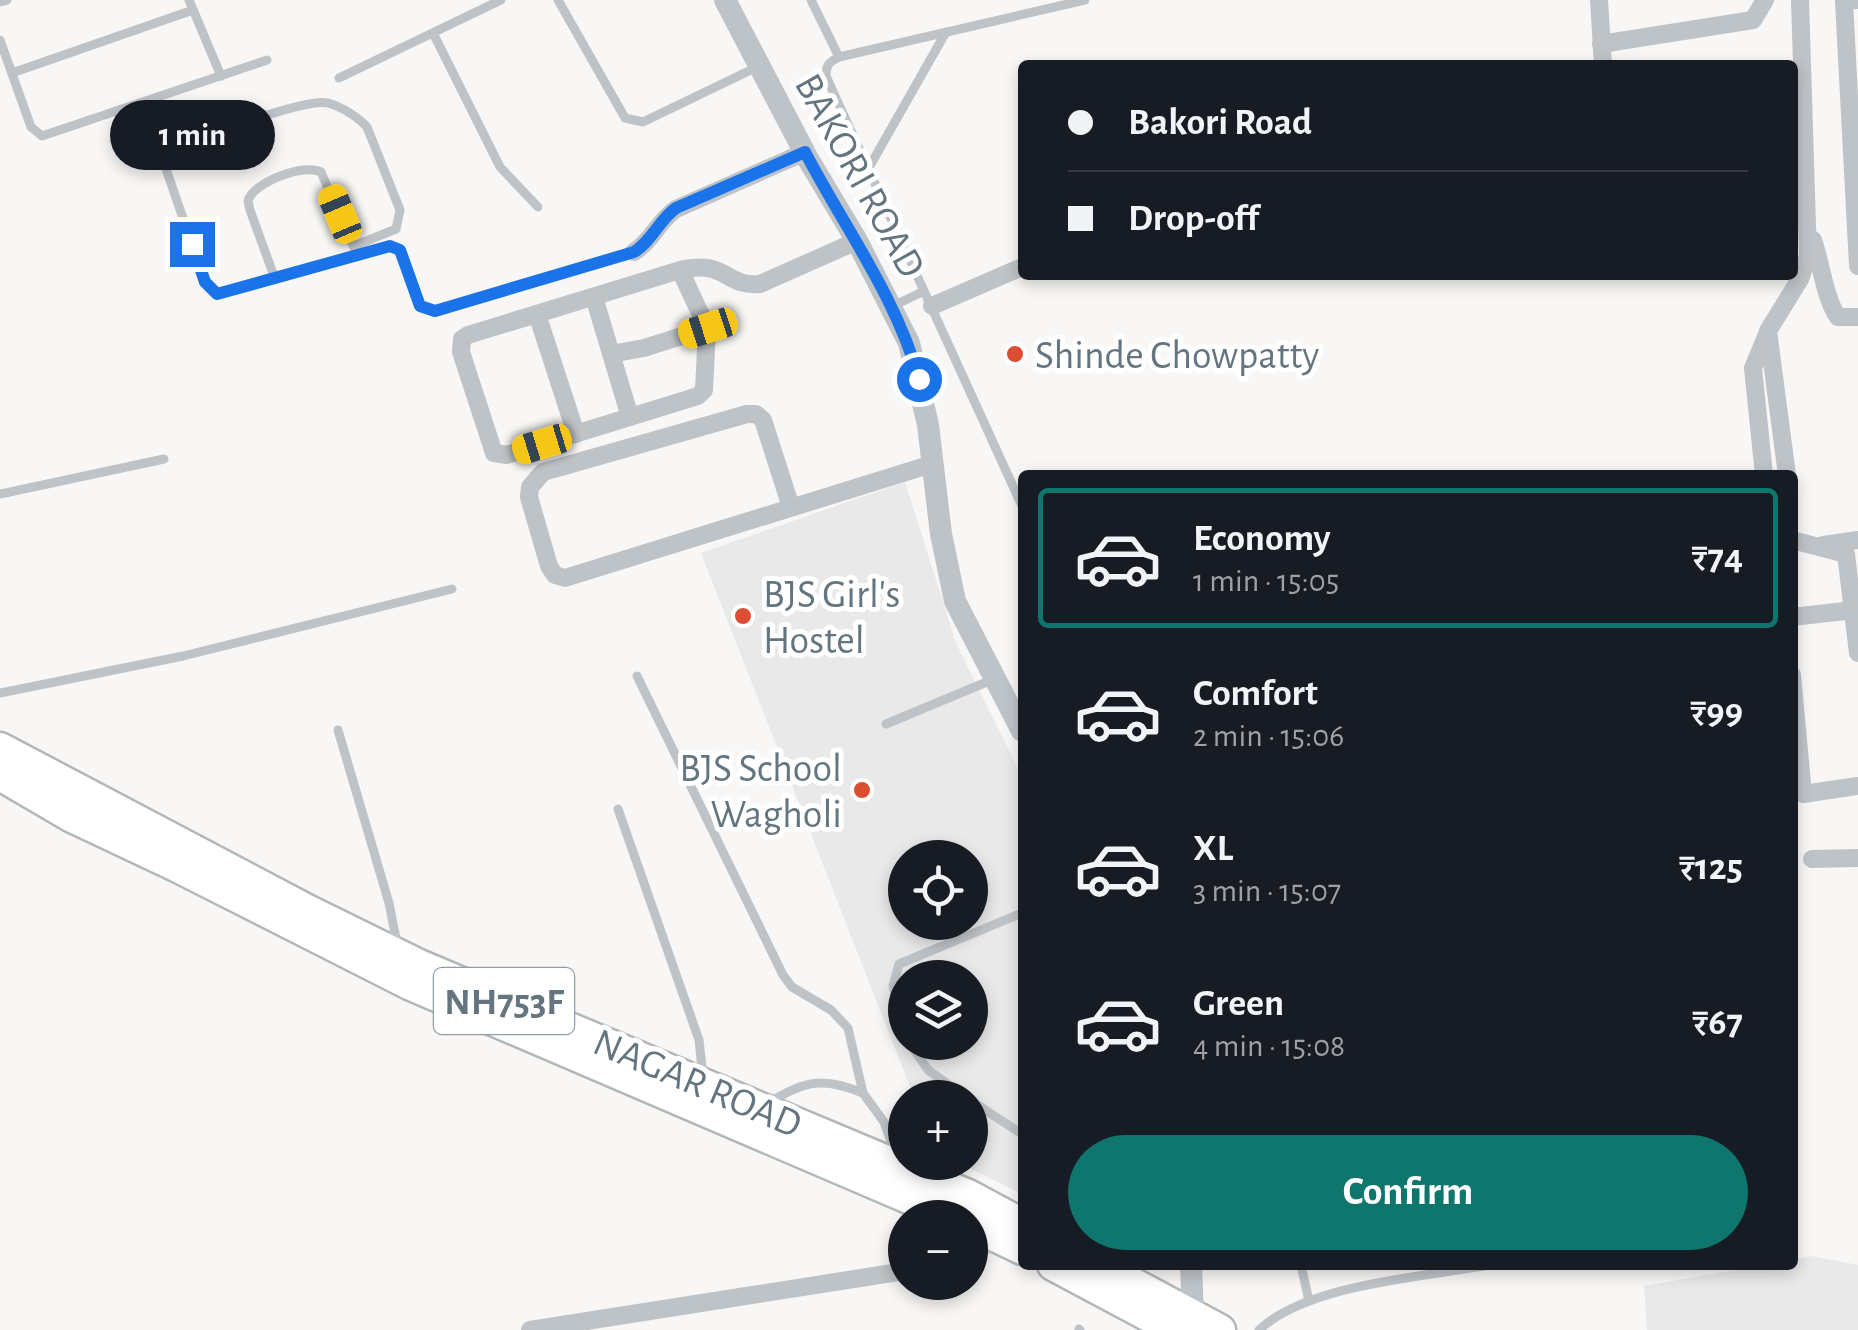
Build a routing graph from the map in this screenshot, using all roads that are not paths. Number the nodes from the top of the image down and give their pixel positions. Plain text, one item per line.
1 (501, 0) edge
2 (558, 0) edge
3 (725, 0) edge
4 (811, 0) edge
5 (1085, 0) edge
6 (1598, 0) edge
7 (1766, 0) edge
8 (1800, 0) edge
9 (1858, 0) edge
10 (191, 5) edge
11 (946, 32) junction
12 (433, 33) junction
13 (0, 40) edge
14 (1600, 44) junction
15 (839, 58) junction
16 (267, 60) dead end
17 (1602, 60) edge
18 (760, 66) junction
19 (12, 73) junction
20 (221, 76) junction
21 (339, 78) dead end
22 (805, 152) junction
23 (867, 172) junction
24 (1798, 187) edge
25 (538, 207) dead end
26 (1808, 230) junction
27 (858, 241) junction
28 (354, 251) junction
29 (634, 252) joint
30 (1858, 266) edge
31 (1018, 268) edge
32 (680, 270) junction
33 (274, 279) junction
34 (594, 297) junction
35 (928, 298) junction
36 (890, 307) junction
37 (537, 314) junction
38 (1858, 317) edge
39 (708, 328) junction
40 (1768, 331) junction
41 (611, 354) junction
42 (630, 417) junction
43 (576, 434) junction
44 (164, 459) dead end
45 (932, 464) junction
46 (1763, 470) edge
47 (1786, 470) edge
48 (0, 494) edge
49 (1018, 497) edge
50 (791, 508) junction
51 (1798, 538) edge
52 (1858, 540) edge
53 (1813, 546) junction
54 (452, 589) dead end
55 (1854, 610) junction
56 (1798, 616) edge
57 (1858, 653) edge
58 (638, 676) dead end
59 (995, 678) junction
60 (0, 693) edge
61 (1018, 723) edge
62 (886, 724) dead end
63 (338, 730) dead end
64 (1798, 740) edge
65 (0, 748) edge
66 (0, 776) edge
67 (1858, 786) edge
68 (618, 808) dead end
69 (1858, 858) edge
70 (1812, 859) dead end
71 (1018, 915) edge
72 (399, 955) junction
73 (910, 960) edge
74 (921, 1060) edge
75 (942, 1080) edge
76 (704, 1084) junction
77 (863, 1093) junction
78 (760, 1108) junction
79 (988, 1112) edge
80 (1018, 1131) edge
81 (888, 1132) edge
82 (888, 1161) edge
83 (933, 1180) edge
84 (913, 1200) edge
85 (988, 1229) edge
86 (1015, 1236) edge
87 (988, 1247) edge
88 (1065, 1270) edge
89 (1107, 1270) edge
90 (1191, 1270) edge
91 (1301, 1270) edge
92 (1461, 1270) edge
93 (888, 1274) edge
94 (1309, 1300) junction
95 (1194, 1326) edge
96 (530, 1330) edge
97 (1259, 1330) edge

1 - 12 lane
2 - 18 lane
3 - 18 street, BAKORI ROAD
4 - 15 lane
5 - 11 lane
6 - 14 street
7 - 14 street
8 - 24 street
9 - 30 street
10 - 19 lane
10 - 20 lane
11 - 15 lane
11 - 23 lane
12 - 21 lane
12 - 25 lane
13 - 19 lane
14 - 17 street
15 - 23 lane
16 - 20 lane
18 - 22 street, BAKORI ROAD
19 - 20 lane
22 - 27 street, BAKORI ROAD
22 - 29 street
23 - 35 lane
24 - 26 street
26 - 38 street
26 - 40 street
27 - 32 street
27 - 36 street, BAKORI ROAD
28 - 29 lane
28 - 33 lane
28 - 33 lane
28 - 33 lane
31 - 35 street
32 - 34 street
32 - 39 street
34 - 37 street
34 - 41 street
35 - 36 lane
35 - 49 lane
36 - 45 street, BAKORI ROAD
37 - 43 street
37 - 43 street
39 - 41 street
39 - 42 street
40 - 46 street
40 - 47 street
41 - 42 street
42 - 43 street
44 - 48 lane
45 - 50 street
45 - 59 street, BAKORI ROAD
50 - 50 street
51 - 53 street
52 - 53 street
53 - 55 street
54 - 60 lane
55 - 56 street
55 - 57 street
58 - 77 lane
59 - 61 street, BAKORI ROAD
59 - 62 lane
63 - 72 lane
64 - 67 street
65 - 72 highway, NAGAR ROAD / NH753F
66 - 84 highway, NAGAR ROAD / NH753F
68 - 76 lane
69 - 70 street
71 - 73 lane
72 - 76 highway, NAGAR ROAD / NH753F
74 - 75 lane
76 - 78 highway, NAGAR ROAD / NH753F
77 - 78 lane
77 - 81 lane
78 - 82 highway, NAGAR ROAD / NH753F
79 - 80 lane
83 - 86 highway, NAGAR ROAD / NH753F
85 - 86 highway
86 - 87 street
88 - 95 highway
89 - 95 highway
90 - 95 street
91 - 94 lane
92 - 94 lane
93 - 96 street
94 - 97 lane

